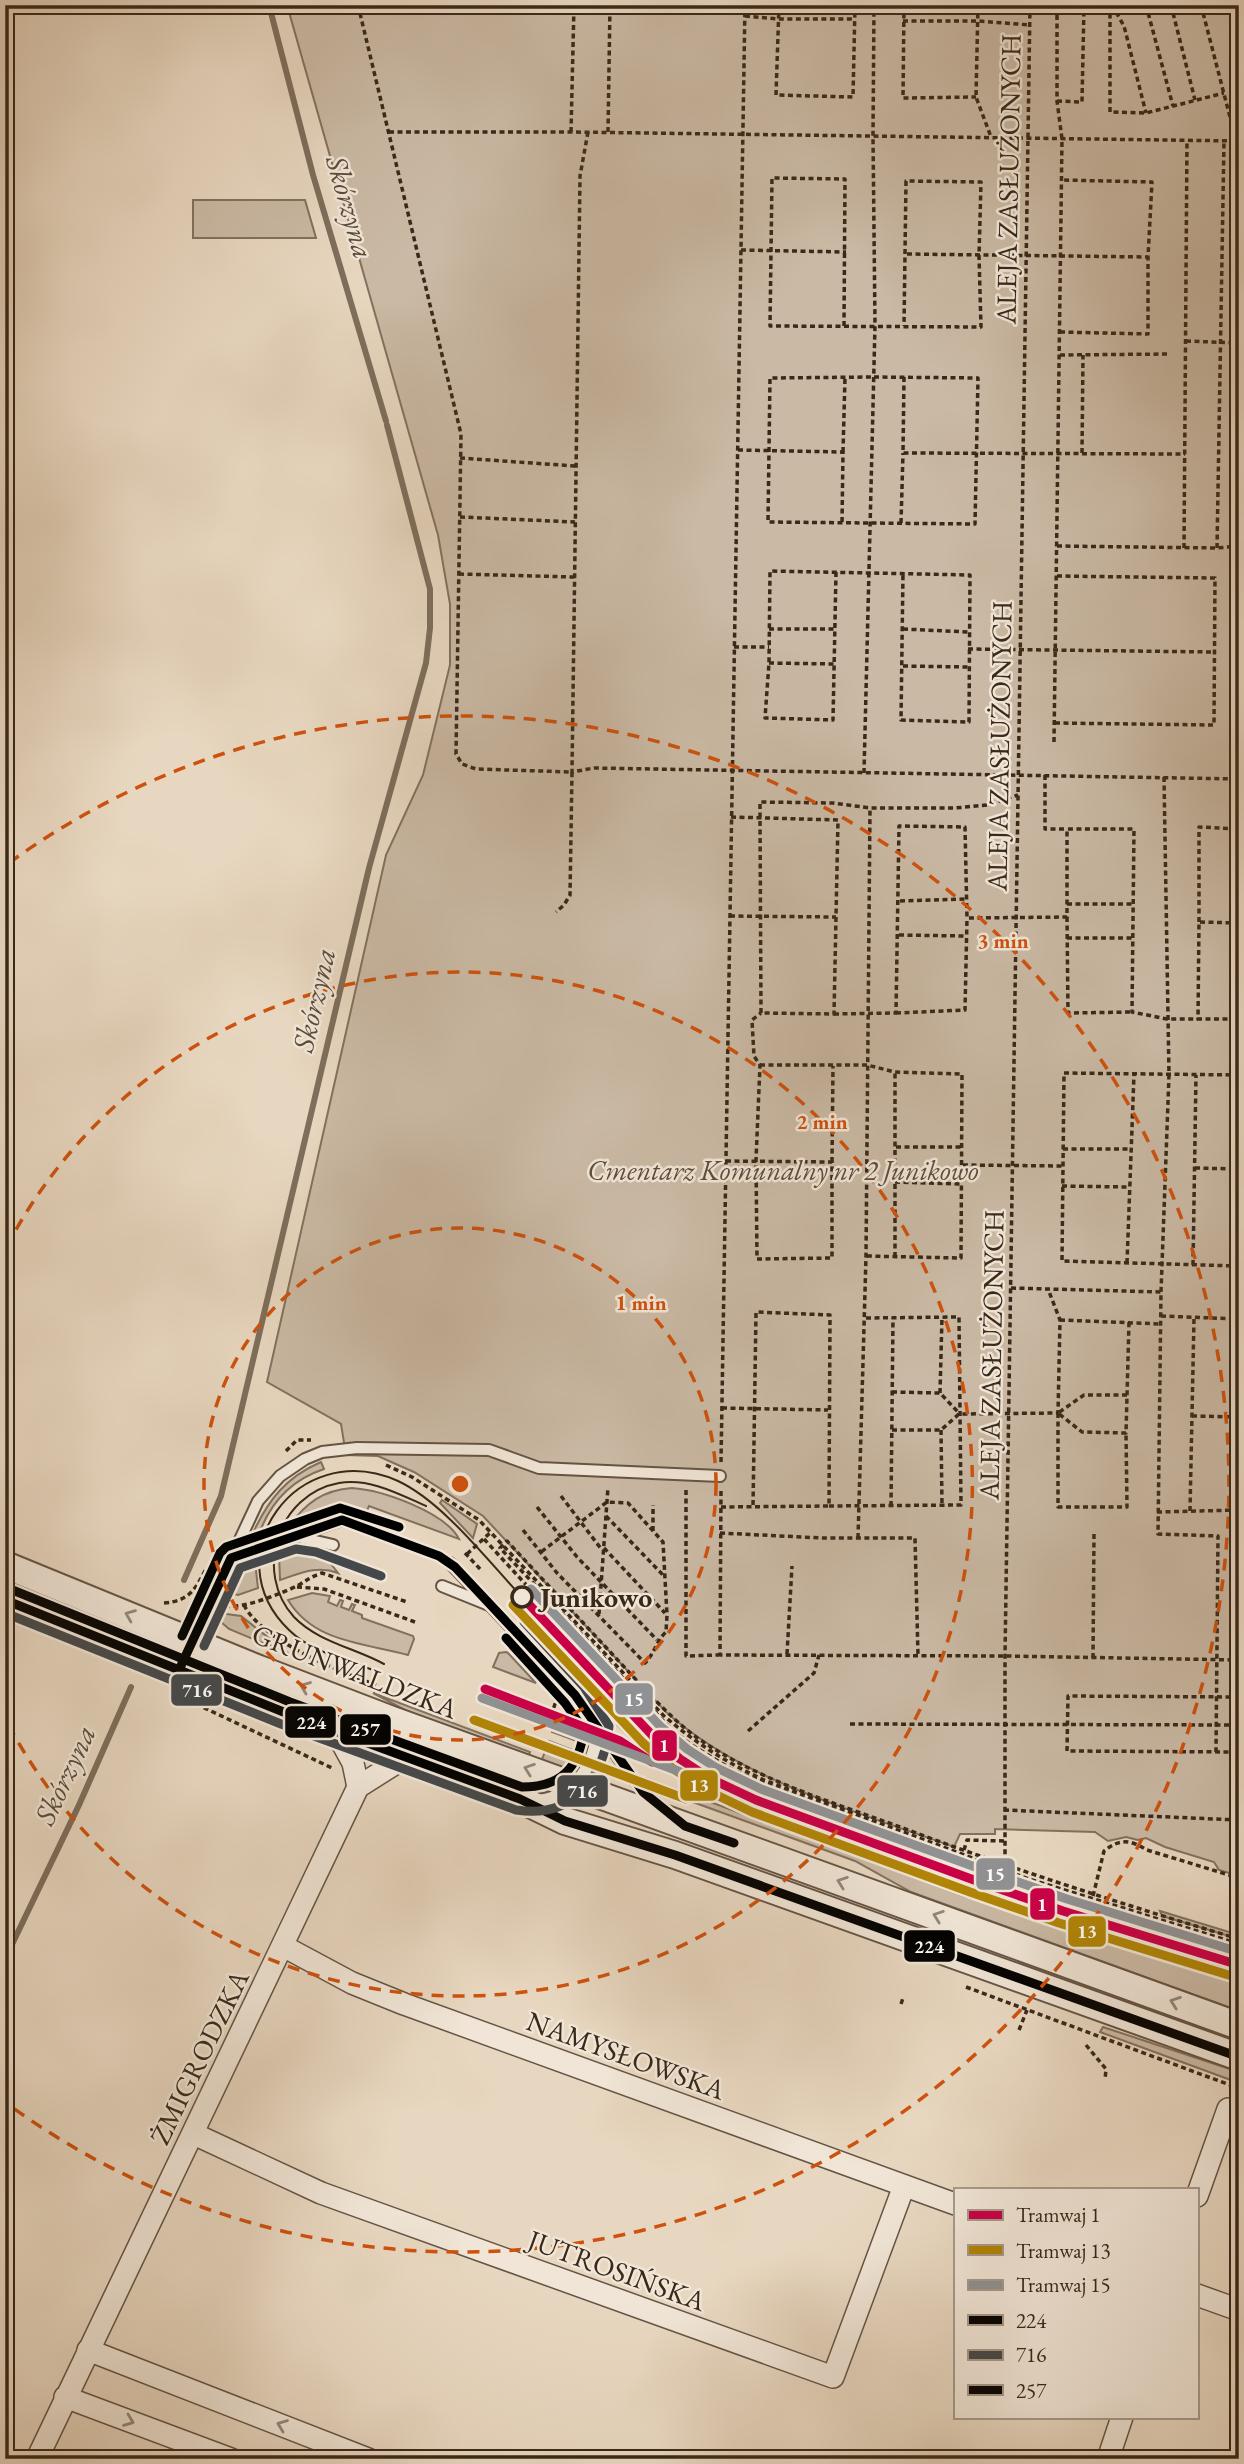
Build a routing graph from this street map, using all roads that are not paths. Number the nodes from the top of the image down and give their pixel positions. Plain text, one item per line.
1 (720, 1476) road end
2 (342, 1520) dead end
3 (295, 1536) junction
4 (333, 1545) dead end
5 (231, 1559) junction
6 (450, 1563) dead end
7 (5, 1565) edge
8 (442, 1586) dead end
9 (5, 1600) edge
10 (491, 1606) junction
11 (193, 1641) junction
12 (179, 1670) junction
13 (597, 1727) junction
14 (336, 1732) junction
15 (404, 1758) junction
16 (574, 1785) junction
17 (358, 1787) junction
18 (520, 1799) junction
19 (685, 1826) junction
20 (283, 1946) junction
21 (1239, 2026) edge
22 (1239, 2057) edge
23 (1228, 2109) dead end
24 (194, 2134) junction
25 (904, 2186) junction
26 (1198, 2193) edge
27 (954, 2204) edge
28 (1198, 2295) edge
29 (1239, 2310) edge
30 (88, 2350) junction
31 (65, 2397) junction
32 (1122, 2418) edge
33 (37, 2459) edge
34 (231, 2459) edge
35 (368, 2459) edge
36 (1108, 2459) edge

1 - 5 lane
2 - 3 lane
3 - 4 lane
3 - 5 lane
5 - 11 lane
6 - 10 lane
11 -> 7 street, GRUNWALDZKA
8 - 10 lane
9 - 12 street
10 - 13 lane
11 - 12 lane
16 -> 11 street, GRUNWALDZKA
12 - 14 street
13 - 16 lane
13 - 19 lane
14 - 15 street
14 - 17 street
15 - 17 street
15 - 18 street
16 - 18 lane
16 - 19 street, GRUNWALDZKA
17 - 20 street, ŻMIGRODZKA
18 - 22 street
21 -> 19 street, GRUNWALDZKA
20 - 24 street, ŻMIGRODZKA
20 - 25 street, NAMYSŁOWSKA
23 - 26 street
24 - 25 street, JUTROSIŃSKA
24 - 30 street, ŻMIGRODZKA
25 - 27 street, NAMYSŁOWSKA
28 - 29 street
30 - 31 street, ŻMIGRODZKA
35 -> 30 street
31 - 33 street, ŻMIGRODZKA
31 -> 34 street
32 - 36 street

